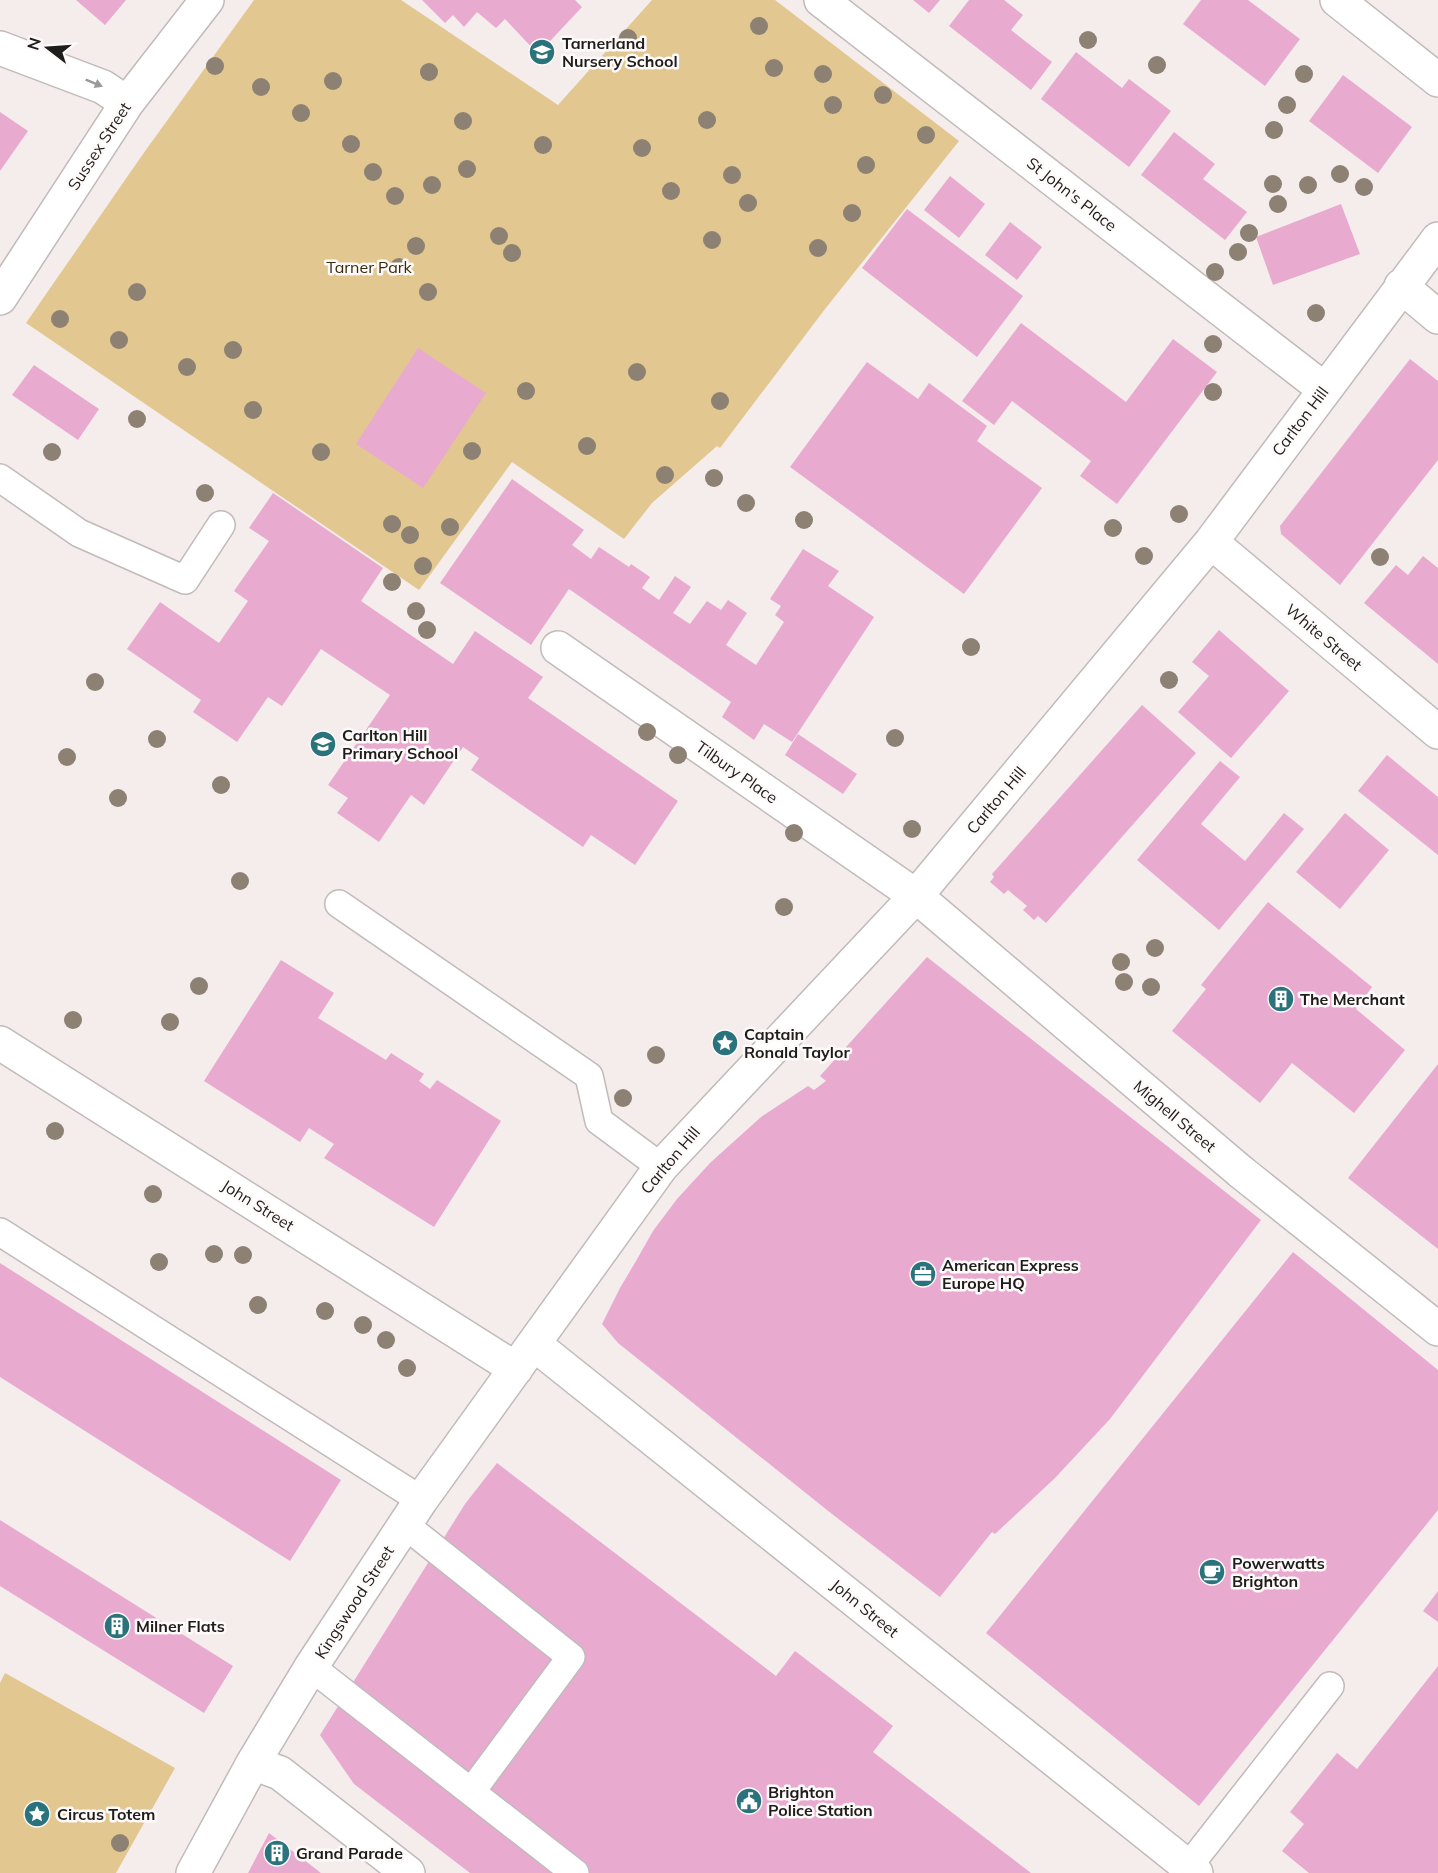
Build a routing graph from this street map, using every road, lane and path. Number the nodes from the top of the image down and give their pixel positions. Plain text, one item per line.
1 (207, 0) edge
2 (821, 0) edge
3 (1337, 0) edge
4 (0, 48) edge
5 (1438, 80) edge
6 (127, 103) junction
7 (1438, 238) edge
8 (1401, 286) junction
9 (0, 298) edge
10 (1438, 317) edge
11 (1324, 389) junction
12 (0, 478) edge
13 (221, 525) dead end
14 (1210, 542) junction
15 (558, 648) dead end
16 (1438, 732) edge
17 (916, 896) junction
18 (339, 904) dead end
19 (0, 1043) edge
20 (661, 1167) junction
21 (0, 1232) edge
22 (1438, 1329) edge
23 (525, 1356) junction
24 (413, 1513) junction
25 (311, 1667) junction
26 (1330, 1686) dead end
27 (253, 1763) junction
28 (471, 1792) junction
29 (1192, 1870) edge
30 (193, 1873) edge
31 (408, 1873) edge
32 (575, 1873) edge

1 - 6 street, Sussex Street
2 - 11 street, St John's Place
3 - 5 street
4 -> 6 street
6 - 9 street, Sussex Street
7 - 8 street, Carlton Hill
8 - 10 street
8 - 11 street, Carlton Hill
11 - 14 street, Carlton Hill
12 - 13 lane
14 - 16 street, White Street
14 - 17 street, Carlton Hill
15 - 17 street, Tilbury Place
17 - 20 street, Carlton Hill
17 - 22 street, Mighell Street
18 - 20 lane
19 - 23 street, John Street
20 - 23 street, Carlton Hill
21 - 24 lane
23 - 24 street, Kingswood Street
23 - 29 street, John Street
24 - 25 street, Kingswood Street
24 - 28 lane
25 - 27 street, Kingswood Street
25 - 28 lane
26 - 29 lane
27 - 30 street, Kingswood Street
27 - 31 street
28 - 32 lane

